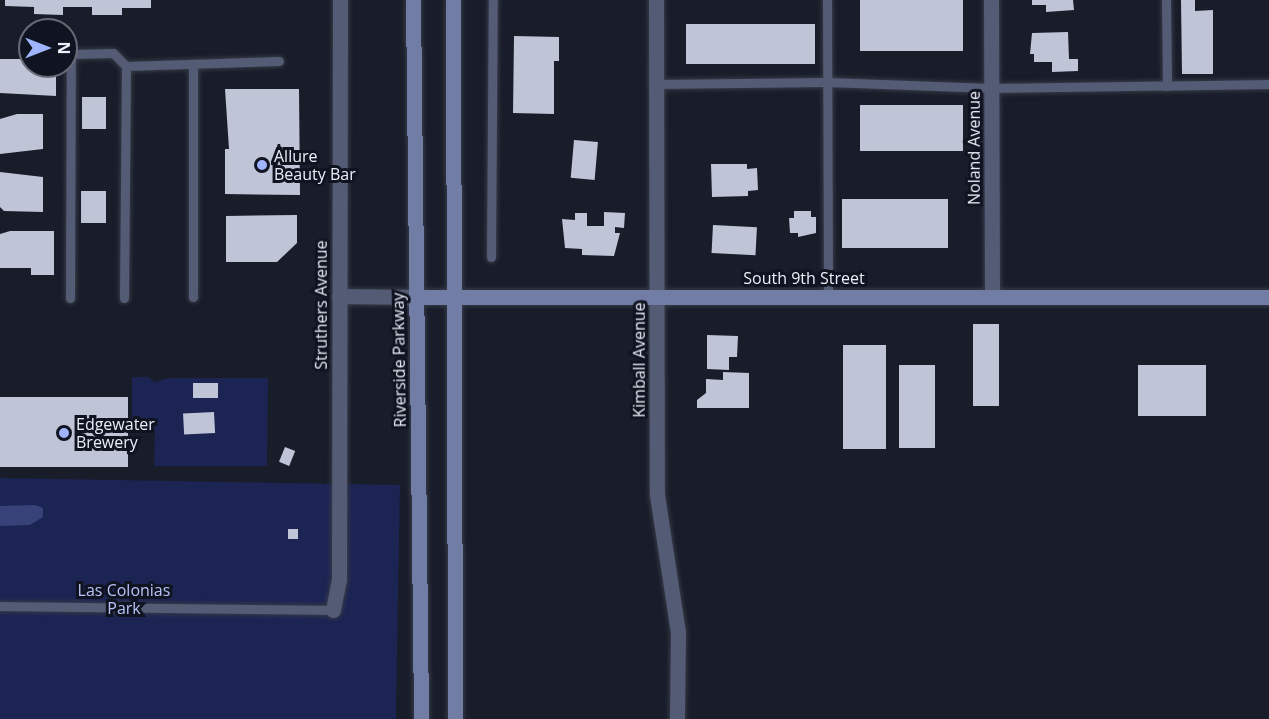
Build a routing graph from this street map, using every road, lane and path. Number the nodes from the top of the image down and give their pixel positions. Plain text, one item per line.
1 (340, 0) edge
2 (413, 0) edge
3 (453, 0) edge
4 (493, 0) edge
5 (656, 0) edge
6 (827, 0) edge
7 (992, 0) edge
8 (1166, 0) edge
9 (279, 62) dead end
10 (193, 64) junction
11 (126, 66) junction
12 (827, 82) junction
13 (656, 84) junction
14 (1269, 84) edge
15 (1167, 86) junction
16 (991, 88) junction
17 (491, 258) dead end
18 (828, 295) junction
19 (339, 296) junction
20 (456, 296) junction
21 (992, 296) junction
22 (193, 297) dead end
23 (416, 297) junction
24 (657, 297) junction
25 (1269, 297) edge
26 (70, 298) dead end
27 (124, 298) dead end
28 (0, 606) edge
29 (333, 610) joint
30 (421, 719) edge
31 (455, 719) edge
32 (677, 719) edge

1 - 19 street, Struthers Avenue
2 - 23 main road, Riverside Parkway
3 - 20 main road
4 - 17 lane
5 - 13 street, Kimball Avenue
6 - 12 lane
7 - 16 street, Noland Avenue
8 - 15 lane
9 - 10 lane
10 - 11 lane
10 - 22 lane
11 - 26 lane
11 - 27 lane
12 - 13 lane
12 - 16 lane
12 - 18 lane
13 - 24 street, Kimball Avenue
14 - 15 lane
15 - 16 lane
16 - 21 street, Noland Avenue
18 - 21 main road, South 9th Street
18 - 24 main road, South 9th Street
19 - 23 street, South 9th Street
19 - 29 street, Struthers Avenue
20 - 23 main road, South 9th Street
20 - 24 main road, South 9th Street
20 - 31 main road
21 - 25 main road, South 9th Street
23 - 30 main road, Riverside Parkway
24 - 32 street, Kimball Avenue
28 - 29 lane

